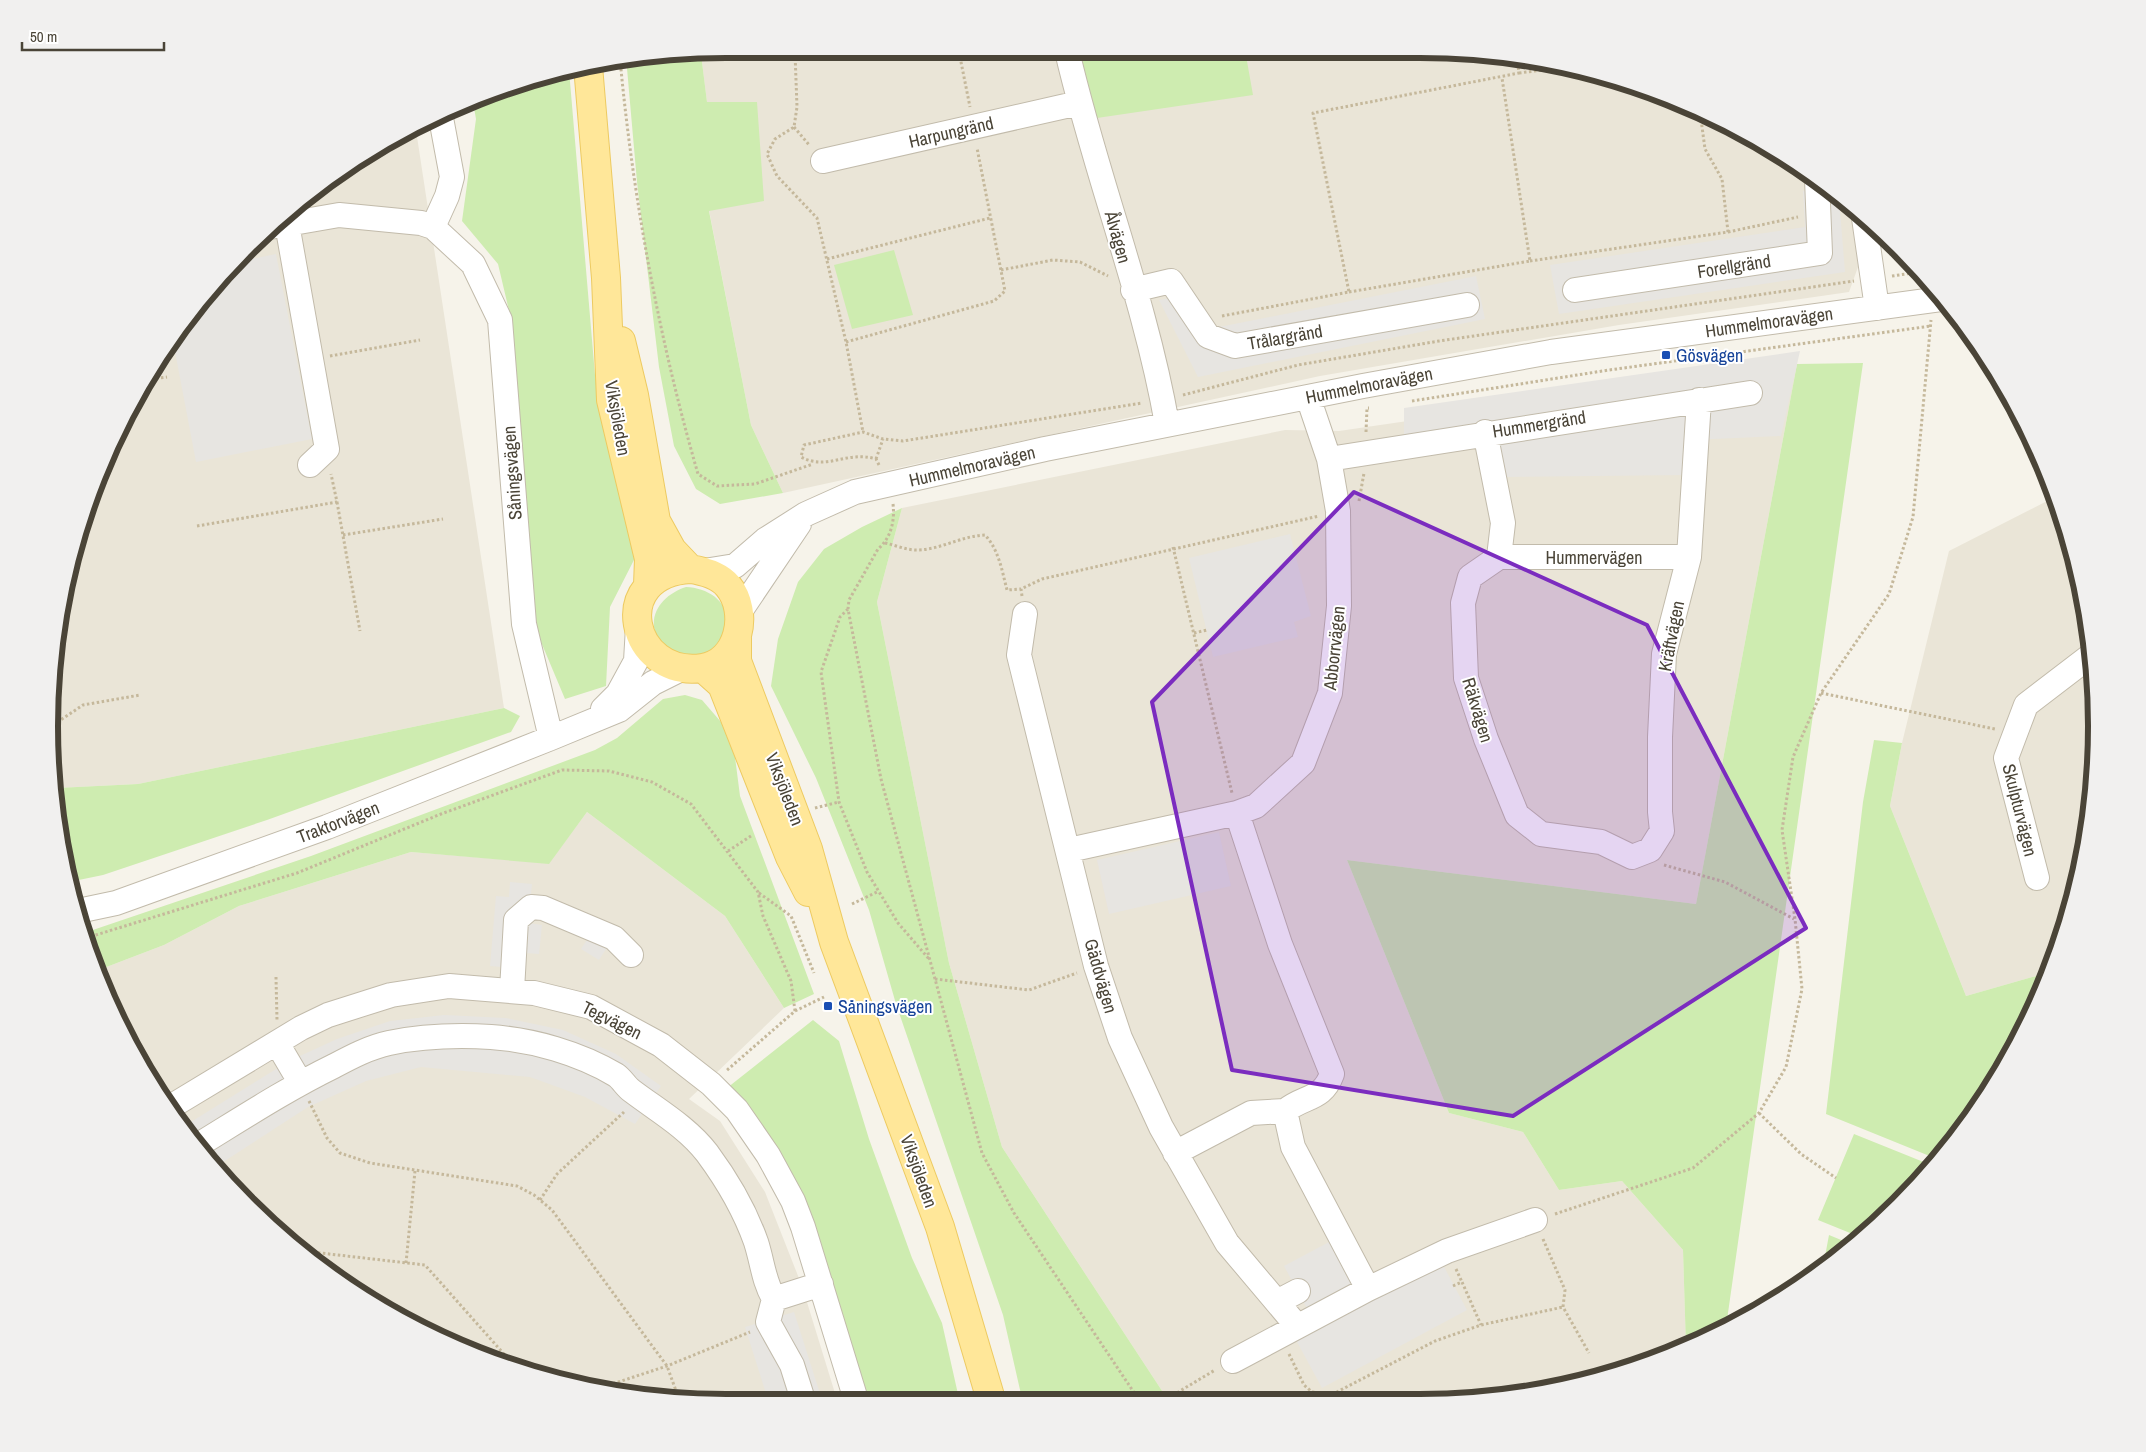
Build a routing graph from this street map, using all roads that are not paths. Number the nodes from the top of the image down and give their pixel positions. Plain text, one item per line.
1 (1069, 58) edge
2 (588, 72) edge
3 (1079, 103) junction
4 (442, 121) edge
5 (823, 161) dead end
6 (1816, 188) edge
7 (284, 224) edge
8 (1866, 227) edge
9 (433, 228) junction
10 (279, 229) edge
11 (606, 278) junction
12 (1134, 290) junction
13 (1575, 290) dead end
14 (1934, 299) edge
15 (1467, 306) dead end
16 (1877, 308) junction
17 (1750, 393) dead end
18 (1308, 397) junction
19 (1698, 400) junction
20 (1167, 424) junction
21 (1485, 432) junction
22 (318, 457) road end
23 (1329, 459) junction
24 (806, 514) junction
25 (1499, 556) junction
26 (1689, 556) junction
27 (697, 570) junction
28 (648, 585) junction
29 (1025, 614) road end
30 (738, 625) junction
31 (638, 627) junction
32 (2085, 660) edge
33 (693, 668) junction
34 (593, 719) junction
35 (551, 738) junction
36 (1237, 813) junction
37 (1069, 850) junction
38 (1632, 856) joint
39 (2037, 878) dead end
40 (83, 910) edge
41 (834, 942) junction
42 (630, 955) dead end
43 (512, 990) junction
44 (277, 1043) junction
45 (300, 1082) junction
46 (175, 1104) edge
47 (1285, 1111) junction
48 (203, 1142) edge
49 (1175, 1153) junction
50 (1535, 1220) road end
51 (821, 1284) junction
52 (1368, 1289) junction
53 (1298, 1291) dead end
54 (774, 1299) junction
55 (1277, 1302) junction
56 (1288, 1331) junction
57 (1233, 1361) road end
58 (801, 1394) edge
59 (854, 1394) edge
60 (989, 1394) edge

1 - 3 street, Ålvägen
2 - 11 main road, Viksjöleden
3 - 5 street, Harpungränd
3 - 12 street, Ålvägen
4 - 9 street
6 - 13 street, Forellgränd
7 - 9 street, Såningsvägen
8 - 16 street
9 - 35 street, Såningsvägen
10 - 22 street, Såningsvägen
11 - 27 main road, Viksjöleden
11 - 28 main road, Viksjöleden
12 - 15 street, Trålargränd
12 - 20 street, Ålvägen
14 - 16 street, Hummelmoravägen
16 - 18 street, Hummelmoravägen
17 - 19 street, Hummergränd
18 - 20 street, Hummelmoravägen
18 - 23 street, Abborrvägen
19 - 21 street, Hummergränd
19 - 26 street, Kräftvägen
20 - 24 street, Hummelmoravägen
21 - 23 street, Hummergränd
21 - 25 street
23 - 36 street, Abborrvägen
24 - 27 street, Hummelmoravägen
24 - 30 street
25 - 26 street, Hummervägen
25 - 38 street, Räkvägen
26 - 38 street, Kräftvägen
27 - 28 main road
27 - 30 main road
28 - 31 main road
29 - 37 street, Gäddvägen
30 - 33 main road
30 - 41 main road, Viksjöleden
31 - 33 main road
31 - 34 street, Traktorvägen
32 - 39 street, Skulpturvägen
33 - 34 street, Traktorvägen
33 - 41 main road, Viksjöleden
34 - 35 street, Traktorvägen
35 - 40 street, Traktorvägen
36 - 37 street, Abborrvägen
36 - 47 street
37 - 49 street, Gäddvägen
41 - 60 main road, Viksjöleden
42 - 43 street
43 - 44 street, Tegvägen
43 - 51 street, Tegvägen
44 - 45 street
44 - 46 street, Tegvägen
45 - 48 street
45 - 54 street
47 - 49 street
47 - 52 street
49 - 55 street, Gäddvägen
50 - 52 street
51 - 54 street
51 - 59 street, Tegvägen
52 - 56 street
53 - 55 street
54 - 58 street
55 - 56 street, Gäddvägen
56 - 57 street

